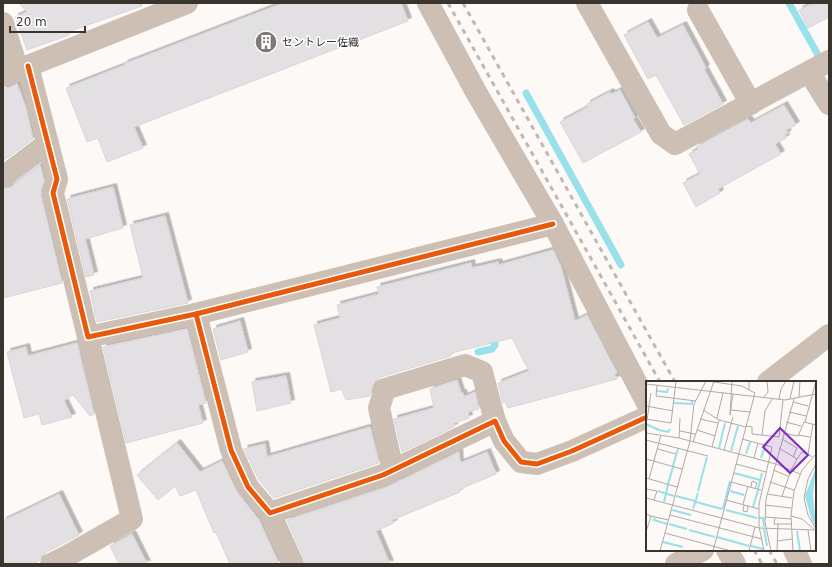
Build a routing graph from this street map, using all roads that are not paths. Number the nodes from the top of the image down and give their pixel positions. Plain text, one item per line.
1 (187, 3) edge
2 (428, 3) edge
3 (587, 3) edge
4 (698, 10) dead end
5 (3, 24) edge
6 (829, 61) edge
7 (16, 70) edge
8 (809, 72) junction
9 (750, 104) junction
10 (829, 104) edge
11 (48, 143) junction
12 (3, 176) edge
13 (553, 224) junction
14 (196, 314) junction
15 (829, 335) edge
16 (88, 337) junction
17 (769, 381) edge
18 (646, 401) edge
19 (646, 417) edge
20 (495, 421) junction
21 (393, 470) junction
22 (270, 513) junction
23 (700, 551) edge
24 (728, 551) edge
25 (794, 551) edge
26 (51, 564) edge
27 (293, 564) edge
28 (676, 564) edge
29 (735, 564) edge
30 (801, 564) edge

1 - 7 street
2 - 13 street
3 - 9 street
4 - 9 street
5 - 7 street
6 - 8 street
7 - 11 street
8 - 9 street
8 - 10 street
11 - 12 street
11 - 16 street
13 - 14 street
13 - 18 street
14 - 16 street
14 - 22 street
15 - 17 street
16 - 26 street
19 - 20 street
20 - 21 street
20 - 21 street
21 - 22 street
22 - 27 street
23 - 28 street
24 - 29 street
25 - 30 street

